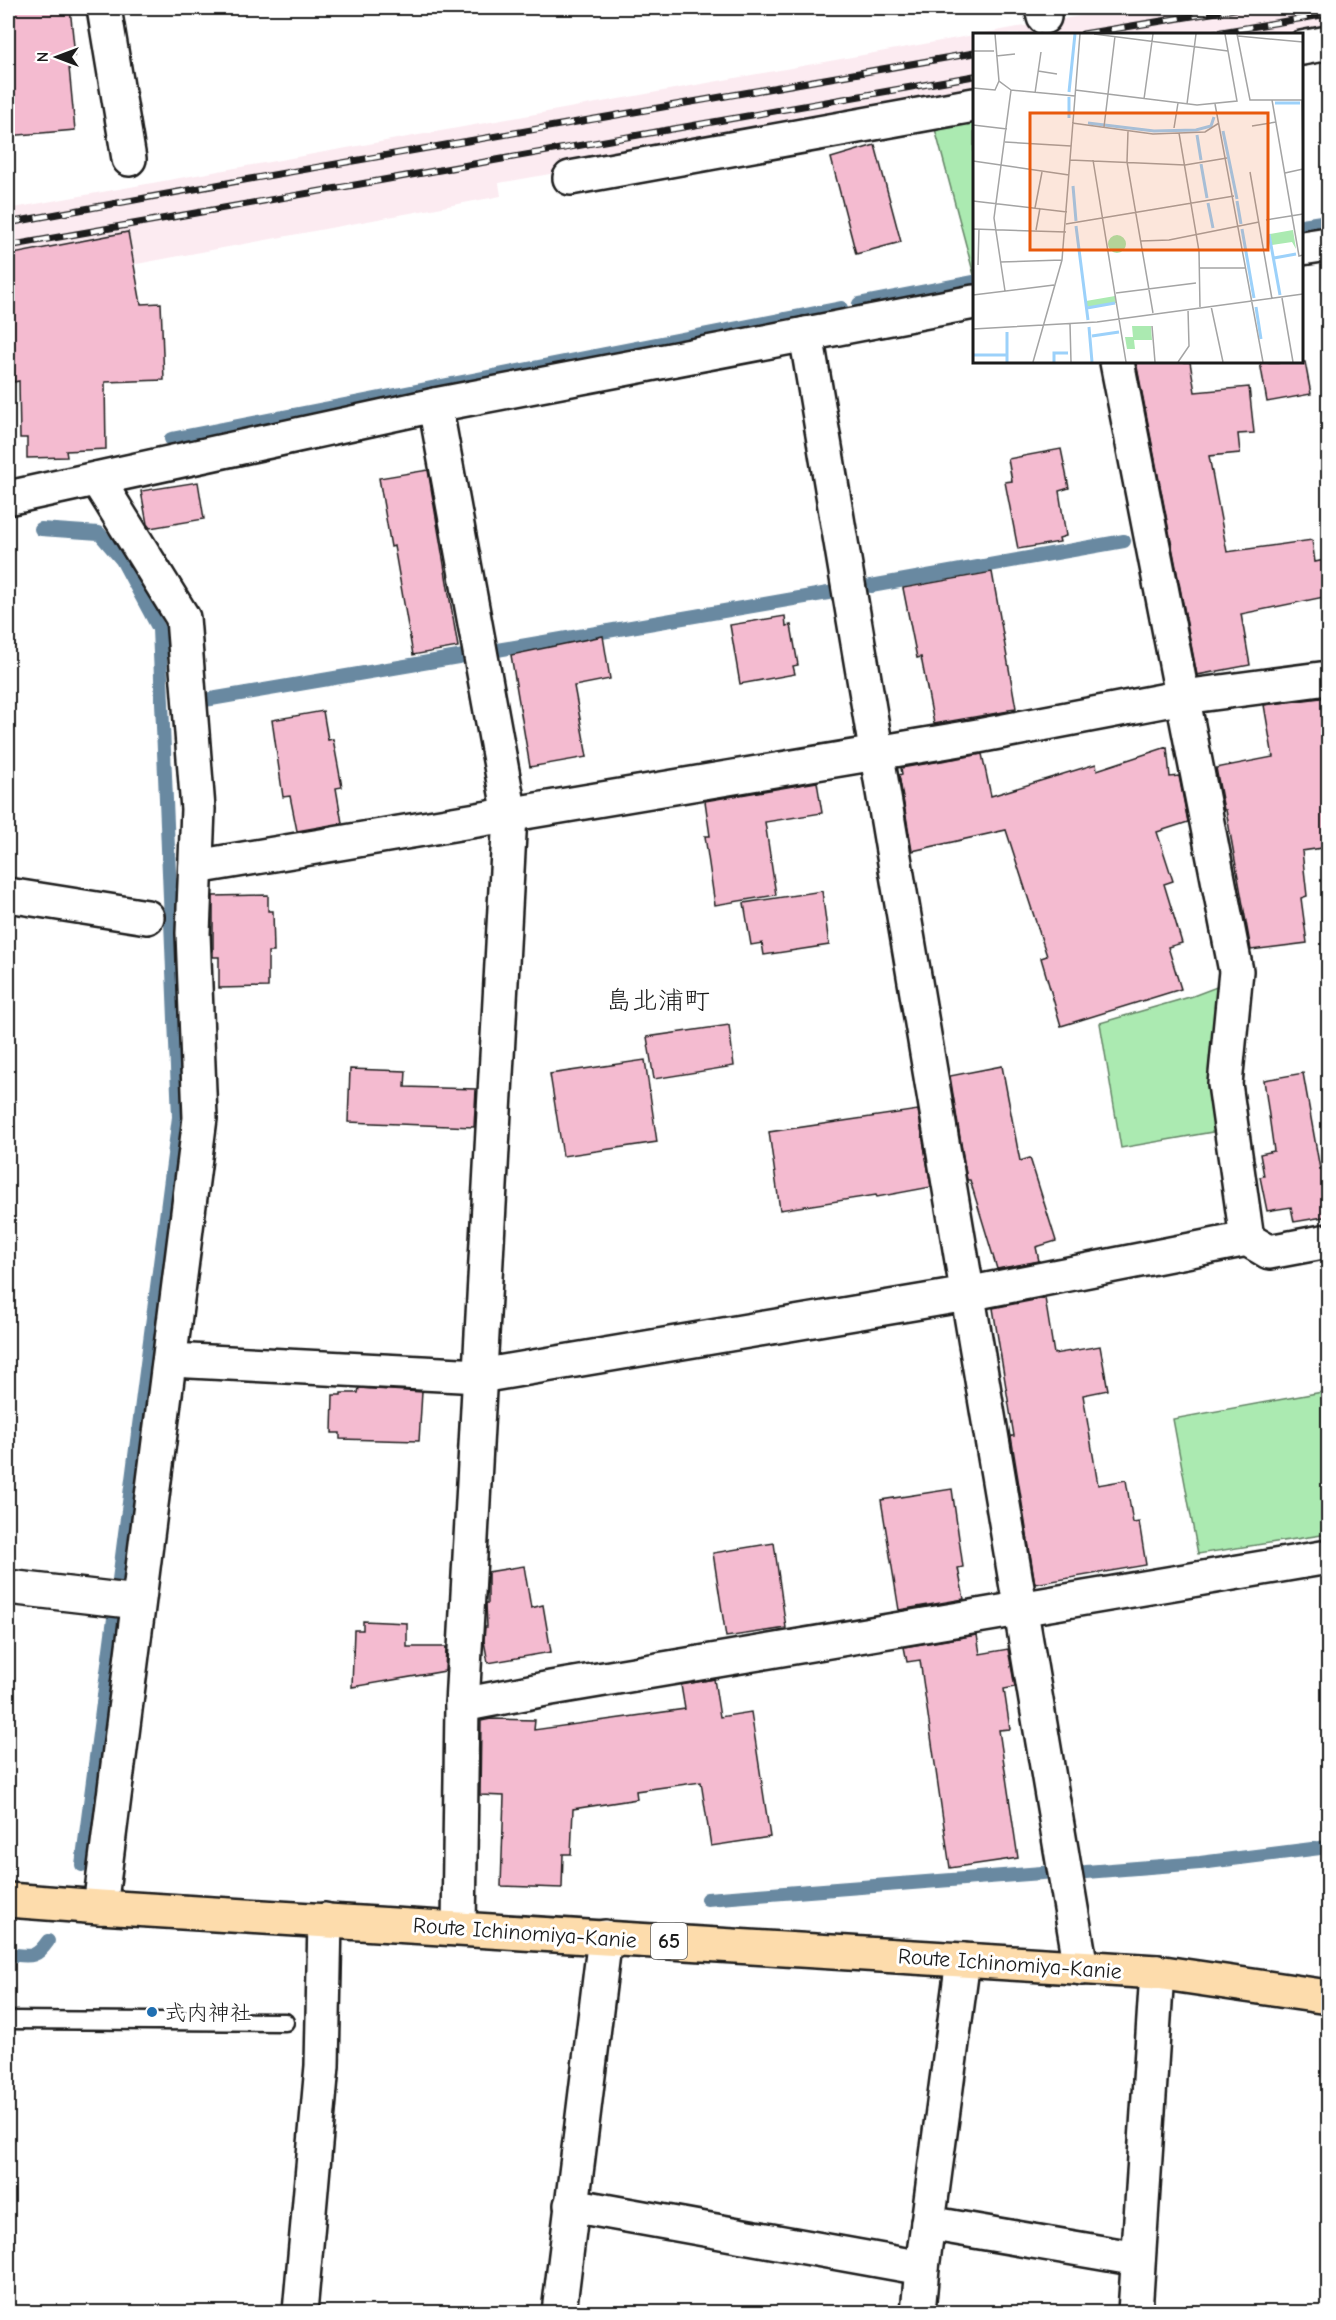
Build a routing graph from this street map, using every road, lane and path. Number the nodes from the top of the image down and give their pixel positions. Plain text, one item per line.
1 (104, 8) edge
2 (1329, 43) edge
3 (1303, 48) edge
4 (973, 105) edge
5 (129, 159) dead end
6 (570, 178) dead end
7 (1329, 244) edge
8 (1303, 248) edge
9 (973, 302) edge
10 (806, 334) junction
11 (1116, 363) edge
12 (435, 405) junction
13 (97, 479) junction
14 (8, 498) edge
15 (1329, 678) edge
16 (1183, 697) junction
17 (876, 753) junction
18 (510, 815) junction
19 (196, 867) junction
20 (8, 895) edge
21 (147, 917) dead end
22 (1247, 1239) junction
23 (1329, 1241) edge
24 (967, 1294) junction
25 (171, 1360) junction
26 (480, 1376) junction
27 (1329, 1557) edge
28 (8, 1587) edge
29 (123, 1600) junction
30 (1020, 1609) junction
31 (462, 1705) junction
32 (8, 1900) edge
33 (100, 1907) junction
34 (325, 1920) junction
35 (459, 1928) junction
36 (605, 1937) junction
37 (963, 1960) junction
38 (1081, 1968) junction
39 (1157, 1972) junction
40 (1329, 1997) edge
41 (8, 2020) edge
42 (285, 2022) dead end
43 (571, 2205) junction
44 (928, 2223) junction
45 (1138, 2259) junction
46 (922, 2268) junction
47 (300, 2313) edge
48 (559, 2313) edge
49 (918, 2313) edge
50 (1135, 2313) edge

1 - 5 street
2 - 3 street
4 - 6 street
7 - 8 street
9 - 10 street
10 - 12 street
10 - 17 street
11 - 16 street
12 - 13 street
12 - 18 street
13 - 14 street
13 - 19 street
15 - 16 street
16 - 17 street
16 - 22 street
17 - 18 street
17 - 24 street
18 - 19 street
18 - 26 street
19 - 25 street
20 - 21 street
22 - 23 street
22 - 24 street
24 - 26 street
24 - 30 street
25 - 26 street
25 - 29 street
26 - 31 street
27 - 30 street
28 - 29 street
29 - 33 street
30 - 31 street
30 - 38 street
31 - 35 street
32 - 33 main road, Route Ichinomiya-Kanie / 65
33 - 34 main road, Route Ichinomiya-Kanie / 65
34 - 35 main road, Route Ichinomiya-Kanie / 65
34 - 47 street
35 - 36 main road, Route Ichinomiya-Kanie / 65
36 - 37 main road, Route Ichinomiya-Kanie / 65
36 - 43 street
37 - 38 main road, Route Ichinomiya-Kanie / 65
37 - 44 street
38 - 39 main road, Route Ichinomiya-Kanie / 65
39 - 40 main road, Route Ichinomiya-Kanie / 65
39 - 45 street
41 - 42 lane
43 - 46 street
43 - 48 street
44 - 45 street
44 - 46 street
45 - 50 street
46 - 49 street

